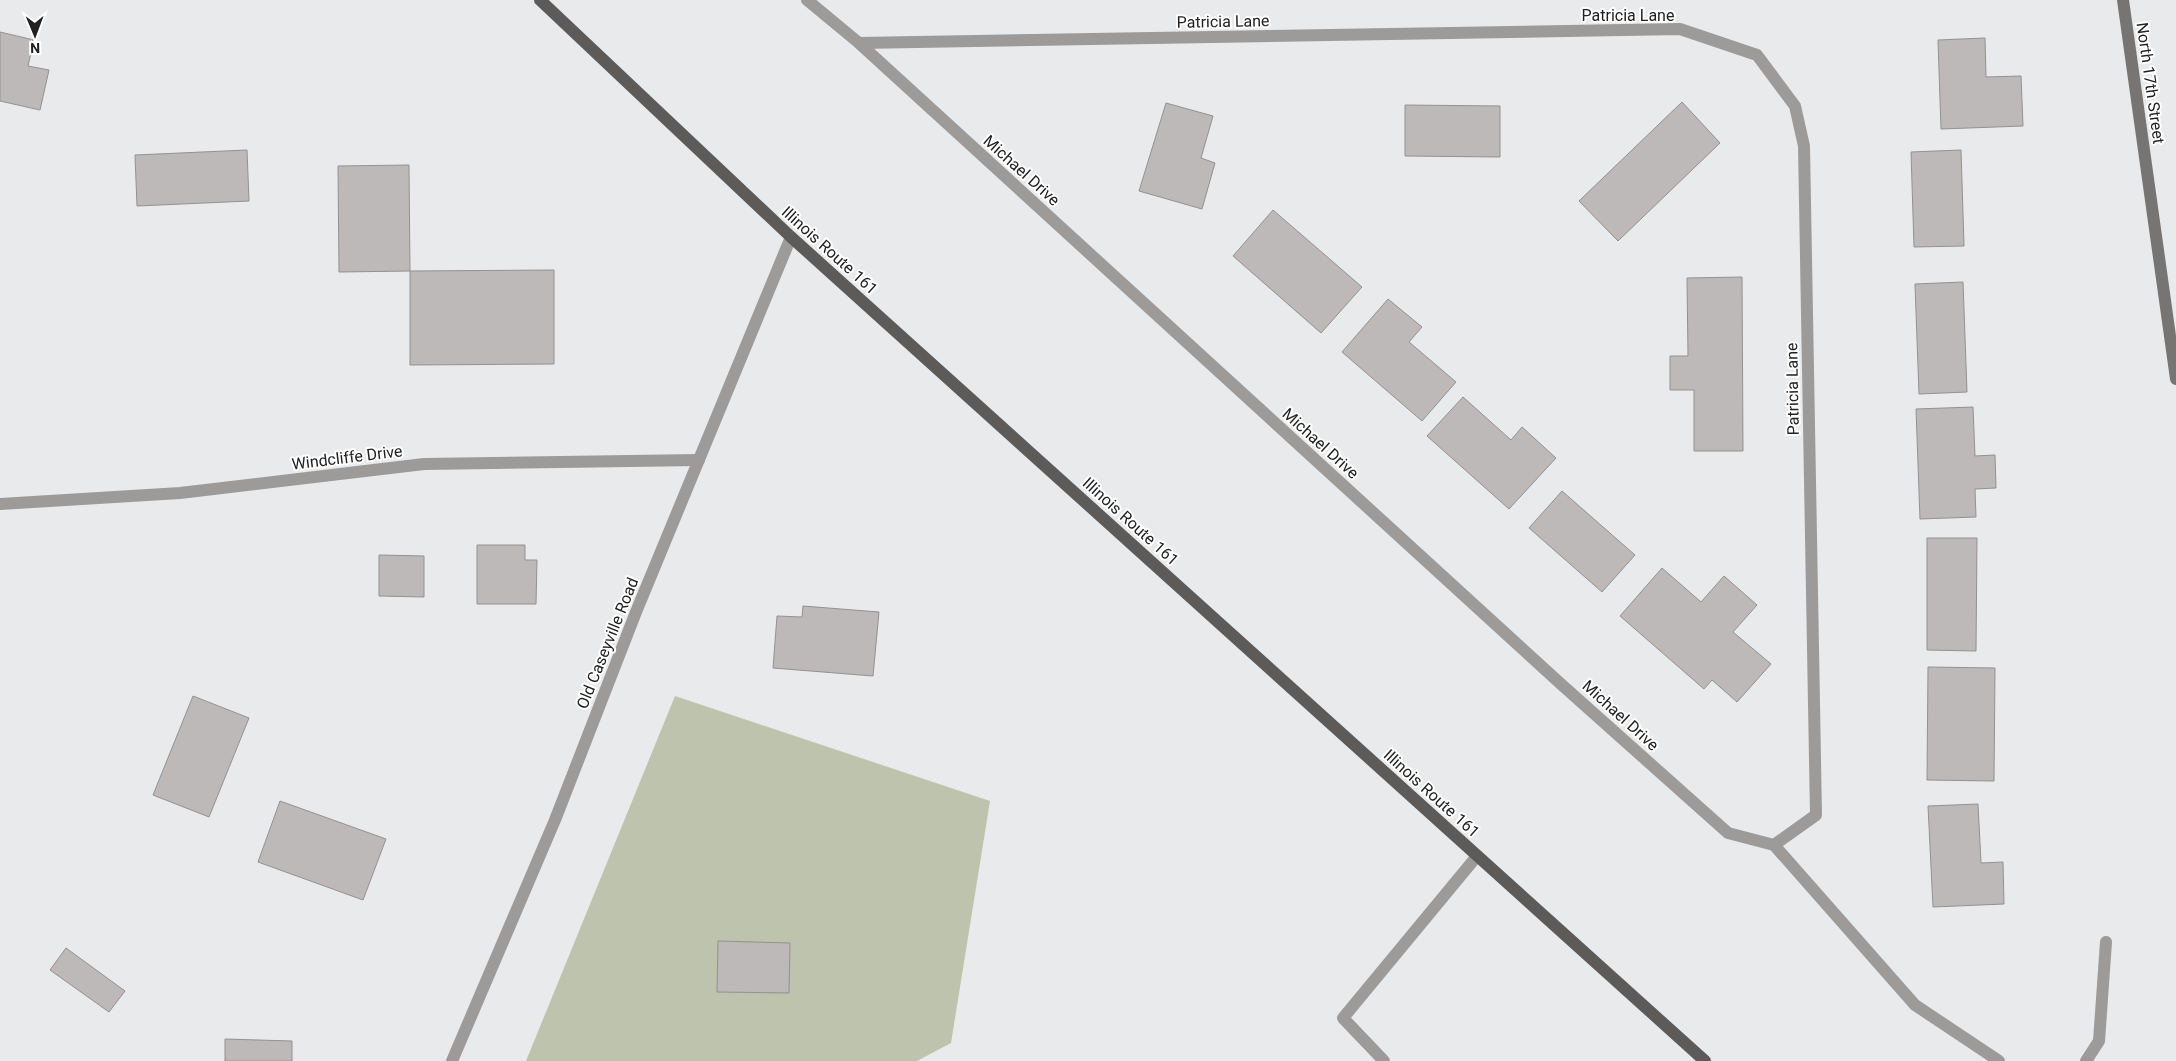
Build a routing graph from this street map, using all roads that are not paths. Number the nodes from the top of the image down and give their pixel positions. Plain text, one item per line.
1 (807, 0) edge
2 (2123, 0) edge
3 (542, 1) edge
4 (859, 43) junction
5 (791, 237) junction
6 (2176, 379) edge
7 (698, 460) junction
8 (0, 504) edge
9 (1774, 845) junction
10 (1477, 856) junction
11 (2106, 942) dead end
12 (452, 1061) edge
13 (1384, 1061) edge
14 (1705, 1061) edge
15 (1999, 1061) edge
16 (2086, 1061) edge

1 - 4 street
2 - 6 street, North 17th Street
3 - 5 main road, Illinois Route 161
4 - 9 street, Michael Drive
4 - 9 street, Patricia Lane
5 - 7 street, Old Caseyville Road
5 - 10 main road, Illinois Route 161
7 - 8 street, Windcliffe Drive
7 - 12 street, Old Caseyville Road
9 - 15 street
10 - 13 street
10 - 14 main road, Illinois Route 161
11 - 16 street

